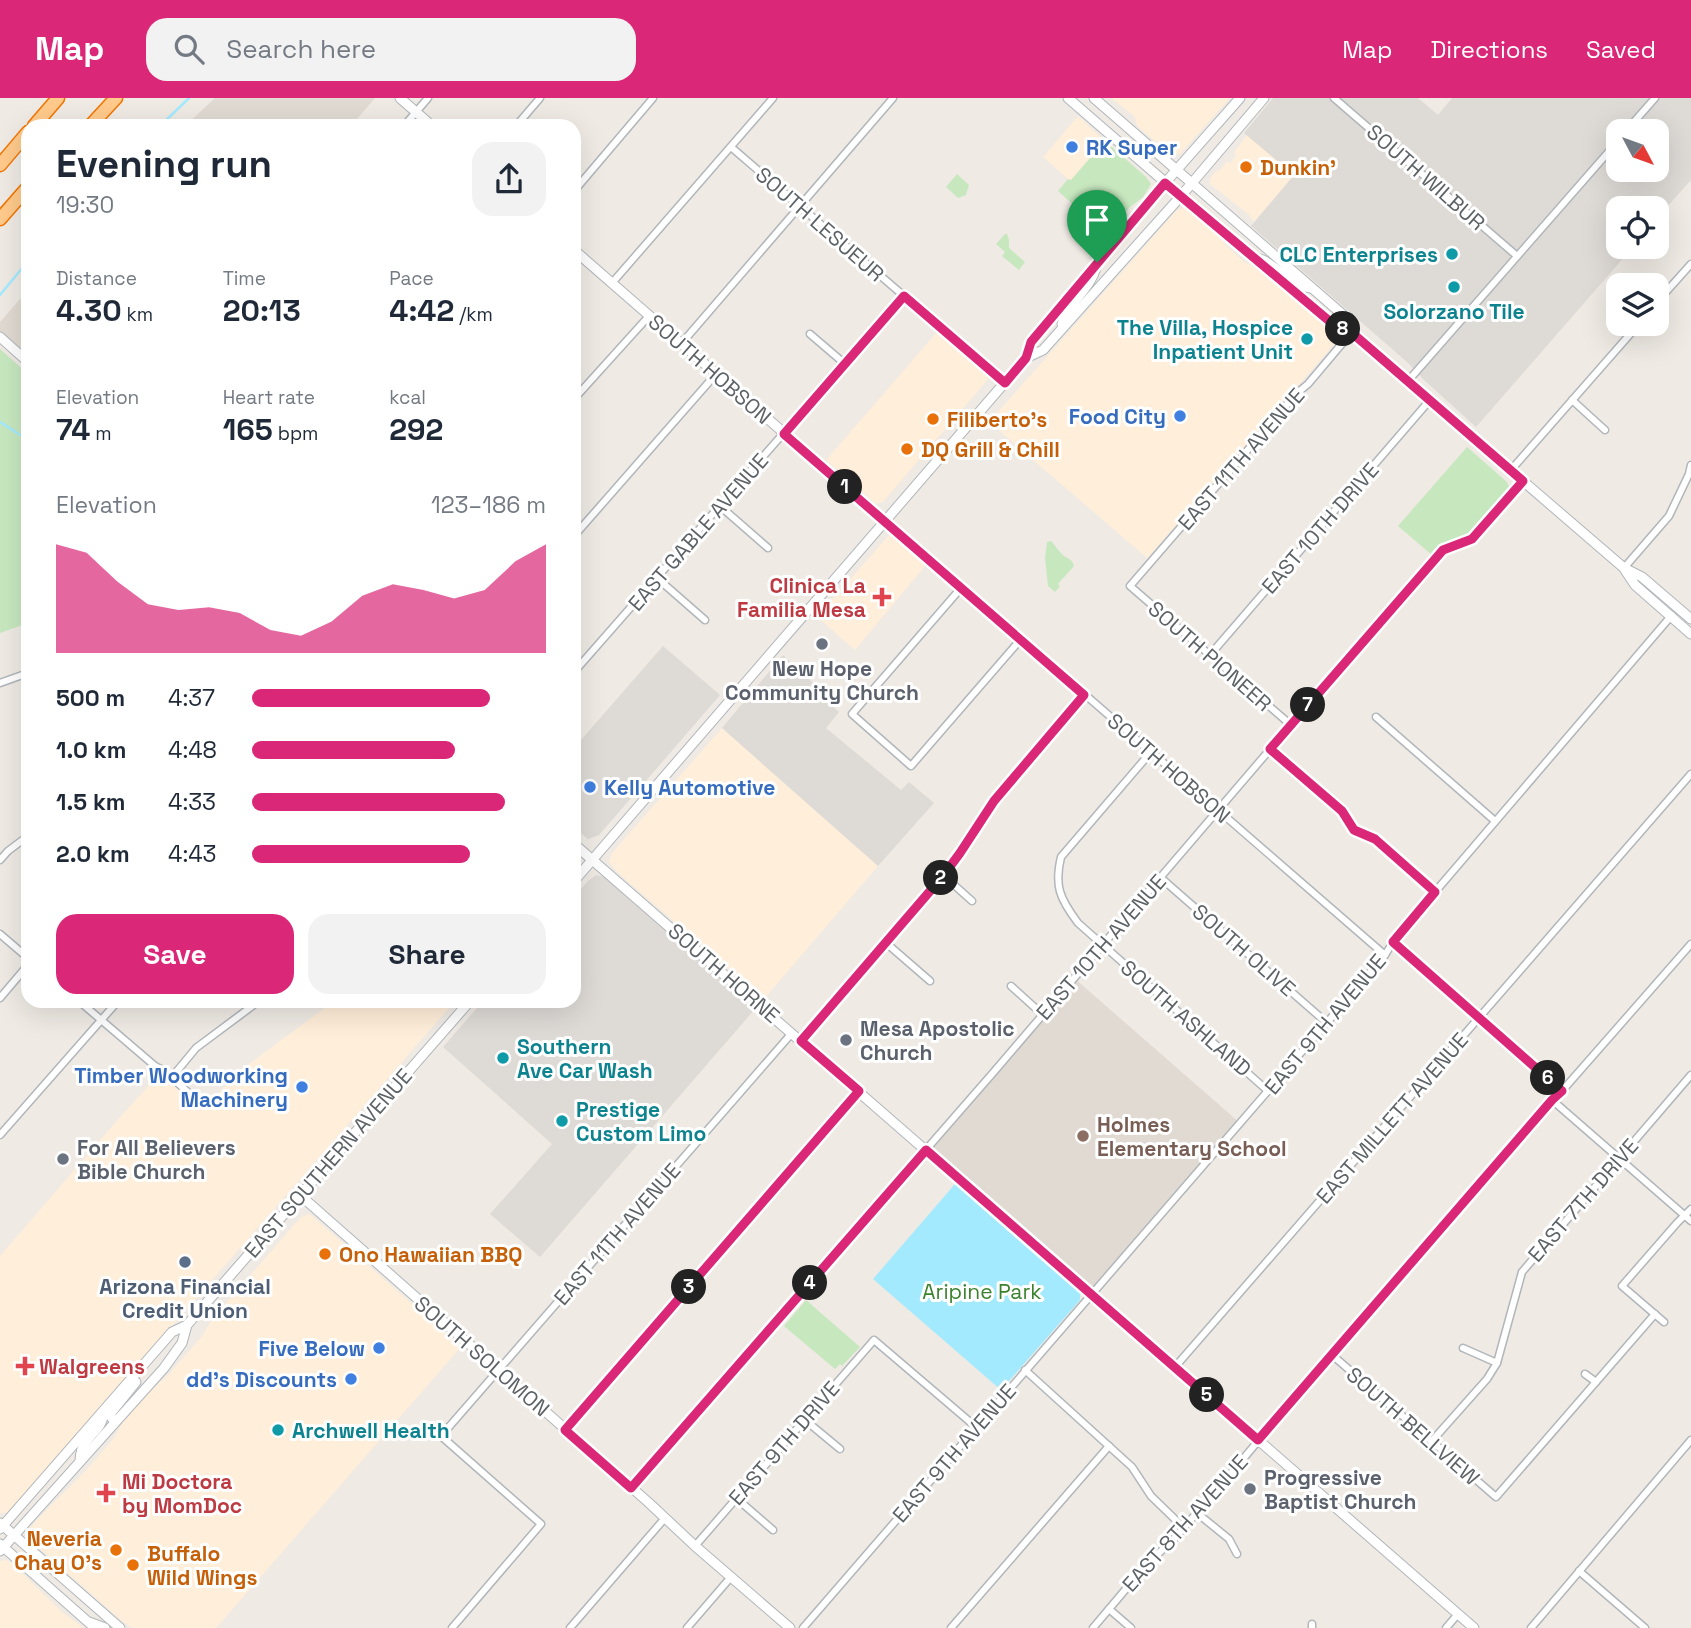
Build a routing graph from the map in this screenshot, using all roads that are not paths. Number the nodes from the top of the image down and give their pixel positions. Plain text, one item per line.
1 (57, 98) edge
2 (105, 98) edge
3 (116, 98) edge
4 (400, 98) edge
5 (428, 98) edge
6 (540, 98) edge
7 (653, 98) edge
8 (773, 98) edge
9 (893, 98) edge
10 (1068, 98) edge
11 (1094, 98) edge
12 (1240, 98) edge
13 (1264, 98) edge
14 (1334, 98) edge
15 (1655, 98) edge
16 (416, 112) junction
17 (40, 119) edge
18 (86, 119) edge
19 (96, 119) edge
20 (410, 119) edge
21 (424, 119) edge
22 (522, 119) edge
23 (1637, 119) edge
24 (21, 140) edge
25 (731, 147) junction
26 (1606, 155) edge
27 (0, 165) edge
28 (1177, 170) junction
29 (581, 183) edge
30 (1165, 183) junction
31 (1192, 183) junction
32 (1181, 196) junction
33 (21, 197) edge
34 (800, 206) junction
35 (0, 220) edge
36 (1517, 256) junction
37 (1252, 257) junction
38 (581, 260) edge
39 (1097, 262) junction
40 (1691, 264) edge
41 (611, 283) junction
42 (1313, 288) junction
43 (1669, 289) edge
44 (904, 296) junction
45 (649, 316) junction
46 (1061, 330) junction
47 (1351, 332) junction
48 (810, 334) dead end
49 (1628, 336) edge
50 (0, 337) edge
51 (681, 344) junction
52 (21, 356) edge
53 (1026, 358) junction
54 (845, 364) junction
55 (716, 374) junction
56 (1408, 382) junction
57 (1005, 383) junction
58 (581, 391) edge
59 (1430, 400) junction
60 (1572, 400) junction
61 (1605, 430) dead end
62 (784, 434) junction
63 (1691, 465) edge
64 (1511, 470) junction
65 (1523, 481) junction
66 (719, 506) junction
67 (885, 521) junction
68 (581, 528) edge
69 (768, 548) dead end
70 (1624, 568) junction
71 (657, 578) junction
72 (1130, 586) joint
73 (961, 588) junction
74 (1678, 608) junction
75 (1671, 616) junction
76 (705, 620) dead end
77 (1690, 626) edge
78 (1021, 639) junction
79 (1210, 655) junction
80 (581, 665) edge
81 (21, 676) edge
82 (0, 683) edge
83 (1084, 695) junction
84 (1376, 717) dead end
85 (1291, 725) junction
86 (1270, 749) junction
87 (1151, 752) junction
88 (1691, 774) edge
89 (1218, 810) junction
90 (1495, 821) junction
91 (21, 840) edge
92 (581, 850) edge
93 (0, 860) edge
94 (593, 860) junction
95 (581, 873) edge
96 (943, 876) junction
97 (1161, 878) junction
98 (1435, 892) junction
99 (972, 901) dead end
100 (0, 934) edge
101 (885, 942) junction
102 (1393, 942) junction
103 (1691, 944) edge
104 (1103, 946) junction
105 (21, 952) edge
106 (1385, 956) junction
107 (21, 973) edge
108 (930, 981) dead end
109 (1011, 986) dead end
110 (0, 998) edge
111 (87, 1008) edge
112 (112, 1008) edge
113 (250, 1008) edge
114 (464, 1008) edge
115 (1043, 1014) junction
116 (1479, 1018) junction
117 (101, 1020) junction
118 (1327, 1023) junction
119 (792, 1033) junction
120 (801, 1041) junction
121 (1691, 1075) edge
122 (172, 1077) junction
123 (859, 1091) junction
124 (1268, 1091) junction
125 (1562, 1091) junction
126 (1552, 1100) junction
127 (198, 1101) dead end
128 (0, 1136) edge
129 (926, 1150) junction
130 (1618, 1158) junction
131 (300, 1195) junction
132 (1691, 1209) edge
133 (1688, 1219) edge
134 (1091, 1294) junction
135 (1655, 1314) junction
136 (1664, 1322) dead end
137 (187, 1325) junction
138 (1463, 1348) dead end
139 (1331, 1354) junction
140 (146, 1362) junction
141 (1497, 1363) junction
142 (1175, 1367) junction
143 (1025, 1370) junction
144 (498, 1371) junction
145 (1586, 1374) dead end
146 (1596, 1382) junction
147 (102, 1412) junction
148 (805, 1420) junction
149 (115, 1422) junction
150 (976, 1427) junction
151 (565, 1430) junction
152 (1258, 1440) junction
153 (1691, 1440) edge
154 (1431, 1442) junction
155 (1109, 1446) junction
156 (840, 1449) dead end
157 (79, 1462) junction
158 (631, 1488) junction
159 (736, 1498) junction
160 (1198, 1513) junction
161 (665, 1518) junction
162 (1, 1526) edge
163 (1184, 1528) junction
164 (773, 1530) dead end
165 (14, 1536) junction
166 (695, 1546) junction
167 (1, 1547) edge
168 (1237, 1554) dead end
169 (1580, 1571) junction
170 (731, 1577) junction
171 (1109, 1609) junction
172 (1458, 1614) junction
173 (91, 1625) edge
174 (105, 1628) edge
175 (120, 1628) edge
176 (452, 1628) edge
177 (570, 1628) edge
178 (687, 1628) edge
179 (790, 1628) edge
180 (803, 1628) edge
181 (951, 1628) edge
182 (1093, 1628) edge
183 (1131, 1628) edge
184 (1446, 1628) edge
185 (1474, 1628) edge
186 (1531, 1628) edge
187 (1645, 1628) edge

1 - 17 highway
2 - 18 highway
3 - 19 highway
4 - 16 main road
5 - 16 street
6 - 22 street
7 - 29 street
8 - 25 street
9 - 34 street
10 - 30 main road
11 - 28 main road
12 - 28 main road
13 - 31 main road
14 - 36 street, SOUTH WILBUR
15 - 23 street
16 - 20 street
16 - 21 main road
24 - 27 highway
25 - 34 street, SOUTH LESUEUR
25 - 41 street
26 - 36 street
28 - 30 main road
28 - 31 main road
30 - 32 main road
30 - 39 main road
31 - 32 main road
31 - 42 main road
32 - 37 main road
32 - 46 main road
33 - 35 highway
34 - 44 street, SOUTH LESUEUR
34 - 51 street
36 - 56 street
37 - 42 main road
37 - 47 main road
38 - 41 main road, SOUTH HOBSON
39 - 46 main road
39 - 53 main road
40 - 43 street
41 - 45 main road, SOUTH HOBSON
42 - 47 main road
44 - 54 street, EAST GABLE AVENUE
44 - 57 street, SOUTH LESUEUR
45 - 51 main road, SOUTH HOBSON
45 - 58 street
46 - 53 main road
47 - 56 main road
47 - 72 street, EAST 11TH AVENUE
48 - 54 street
49 - 60 street
50 - 52 main road
51 - 55 main road, SOUTH HOBSON
53 - 57 main road
54 - 62 street, EAST GABLE AVENUE
55 - 62 main road, SOUTH HOBSON
55 - 68 street
56 - 59 main road
57 - 67 main road
59 - 64 main road
59 - 79 street, EAST 10TH DRIVE
60 - 61 street
60 - 64 street
62 - 66 street, EAST GABLE AVENUE
62 - 67 main road, SOUTH HOBSON
63 - 70 street
64 - 65 main road
65 - 70 main road
65 - 85 street, EAST 10TH AVENUE
66 - 69 street
66 - 71 street, EAST GABLE AVENUE
67 - 73 street, SOUTH HOBSON
67 - 94 main road
70 - 74 main road
70 - 75 main road
71 - 76 street
71 - 80 street, EAST GABLE AVENUE
72 - 79 street, SOUTH PIONEER
73 - 78 street, SOUTH HOBSON
73 - 78 street
74 - 75 street, EAST 9TH AVENUE
74 - 77 main road
75 - 77 main road
75 - 90 street, EAST 9TH AVENUE
78 - 83 street, SOUTH HOBSON
79 - 85 street, SOUTH PIONEER
81 - 82 street
83 - 87 street, SOUTH HOBSON
83 - 96 street
84 - 90 street
85 - 86 street, EAST 10TH AVENUE
86 - 89 street, EAST 10TH AVENUE
86 - 98 street
87 - 89 street, SOUTH HOBSON
87 - 104 street
88 - 116 street, EAST MILLETT AVENUE
89 - 97 street, EAST 10TH AVENUE
89 - 106 street, SOUTH HOBSON
90 - 98 street, EAST 9TH AVENUE
91 - 93 street
92 - 94 main road, SOUTH HORNE
94 - 95 main road
94 - 119 main road, SOUTH HORNE
96 - 99 street
96 - 101 street
97 - 104 street, EAST 10TH AVENUE
97 - 118 street, SOUTH OLIVE
98 - 102 street, EAST 9TH AVENUE
100 - 105 street
101 - 108 street
101 - 120 street
102 - 106 street, EAST 9TH AVENUE
102 - 116 street
103 - 125 street, EAST 8TH AVENUE
104 - 115 street, EAST 10TH AVENUE
104 - 124 street, SOUTH ASHLAND
106 - 118 street, EAST 9TH AVENUE
107 - 110 street
109 - 115 street
111 - 117 street
112 - 117 street
113 - 122 street
114 - 131 main road, EAST SOUTHERN AVENUE
115 - 129 street, EAST 10TH AVENUE
116 - 125 street
116 - 142 street, EAST MILLETT AVENUE
117 - 122 street
117 - 128 street
118 - 124 street, EAST 9TH AVENUE
119 - 120 main road, SOUTH HORNE
119 - 144 street, EAST 11TH AVENUE
120 - 123 main road, SOUTH HORNE
121 - 130 street, EAST 7TH DRIVE
122 - 127 street
123 - 129 main road, SOUTH HORNE
123 - 151 street
124 - 134 street, EAST 9TH AVENUE
125 - 126 street, EAST 8TH AVENUE
126 - 130 street
126 - 139 street, EAST 8TH AVENUE
129 - 134 main road, SOUTH HORNE
129 - 158 street, EAST 10TH AVENUE
130 - 133 street
130 - 141 street, EAST 7TH DRIVE
131 - 137 main road, EAST SOUTHERN AVENUE
131 - 144 main road, SOUTH SOLOMON
132 - 133 street
133 - 135 street
134 - 142 main road, SOUTH HORNE
134 - 143 street, EAST 9TH AVENUE
135 - 136 street
135 - 146 street
137 - 140 main road, EAST SOUTHERN AVENUE
137 - 149 main road, EAST SOUTHERN AVENUE
138 - 141 street
139 - 152 street, EAST 8TH AVENUE
139 - 154 street, SOUTH BELLVIEW
140 - 147 main road, EAST SOUTHERN AVENUE
140 - 149 main road
141 - 154 street, EAST 7TH DRIVE
142 - 152 main road, SOUTH HORNE
143 - 150 street, EAST 9TH AVENUE
143 - 155 street
144 - 151 main road, SOUTH SOLOMON
144 - 176 street, EAST 11TH AVENUE
145 - 146 street
146 - 154 street, SOUTH BELLVIEW
147 - 157 main road
147 - 162 main road, EAST SOUTHERN AVENUE
148 - 150 street, EAST 9TH DRIVE
148 - 156 street
148 - 159 street, EAST 9TH DRIVE
149 - 157 main road, EAST SOUTHERN AVENUE
150 - 180 street, EAST 9TH AVENUE
151 - 158 main road, SOUTH SOLOMON
152 - 160 street, EAST 8TH AVENUE
152 - 172 main road, SOUTH HORNE
153 - 169 street
155 - 163 street
155 - 181 street
157 - 165 main road, EAST SOUTHERN AVENUE
158 - 161 main road, SOUTH SOLOMON
159 - 164 street
159 - 166 street, EAST 9TH DRIVE
160 - 163 street, EAST 8TH AVENUE
160 - 168 street
161 - 166 main road, SOUTH SOLOMON
161 - 177 street
162 - 165 main road
163 - 171 street, EAST 8TH AVENUE
165 - 167 main road, EAST SOUTHERN AVENUE
165 - 175 main road
166 - 170 main road, SOUTH SOLOMON
167 - 173 main road
169 - 186 street
169 - 187 street
170 - 178 street
170 - 179 main road, SOUTH SOLOMON
171 - 182 street, EAST 8TH AVENUE
171 - 183 street
172 - 184 street
172 - 185 main road, SOUTH HORNE
173 - 174 main road

